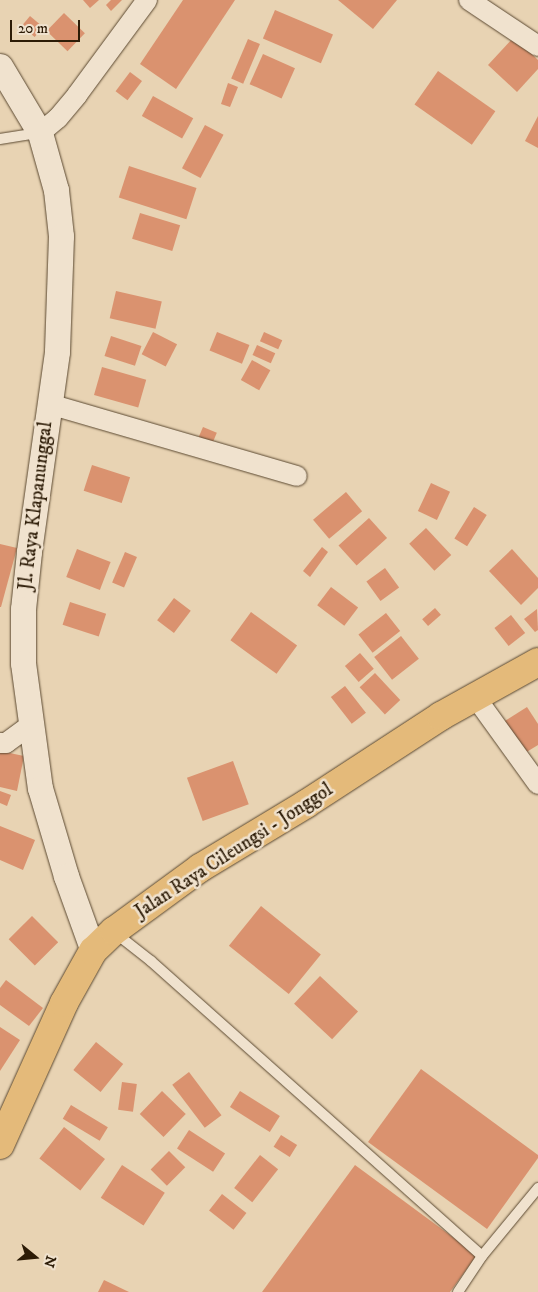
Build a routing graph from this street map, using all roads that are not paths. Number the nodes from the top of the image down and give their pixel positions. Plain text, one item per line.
1 (147, 0) edge
2 (469, 0) edge
3 (538, 46) edge
4 (0, 66) edge
5 (40, 133) junction
6 (0, 139) edge
7 (49, 404) junction
8 (297, 476) dead end
9 (538, 662) edge
10 (476, 698) junction
11 (32, 724) junction
12 (0, 743) edge
13 (538, 784) edge
14 (114, 931) junction
15 (92, 951) junction
16 (0, 1145) edge
17 (538, 1188) edge
18 (482, 1256) junction
19 (458, 1292) edge

1 - 5 street
2 - 3 street
4 - 5 street, Jl. Raya Klapanunggal
5 - 6 lane
5 - 7 street, Jl. Raya Klapanunggal
7 - 8 street
7 - 11 street, Jl. Raya Klapanunggal
9 - 10 main road, Jalan Raya Cileungsi - Jonggol
10 - 13 street
10 - 14 main road, Jalan Raya Cileungsi - Jonggol
11 - 12 street
11 - 15 street, Jl. Raya Klapanunggal
14 - 15 main road, Jalan Raya Cileungsi - Jonggol
14 - 18 lane
15 - 16 main road, Jalan Raya Cileungsi - Jonggol
17 - 18 lane
18 - 19 lane

